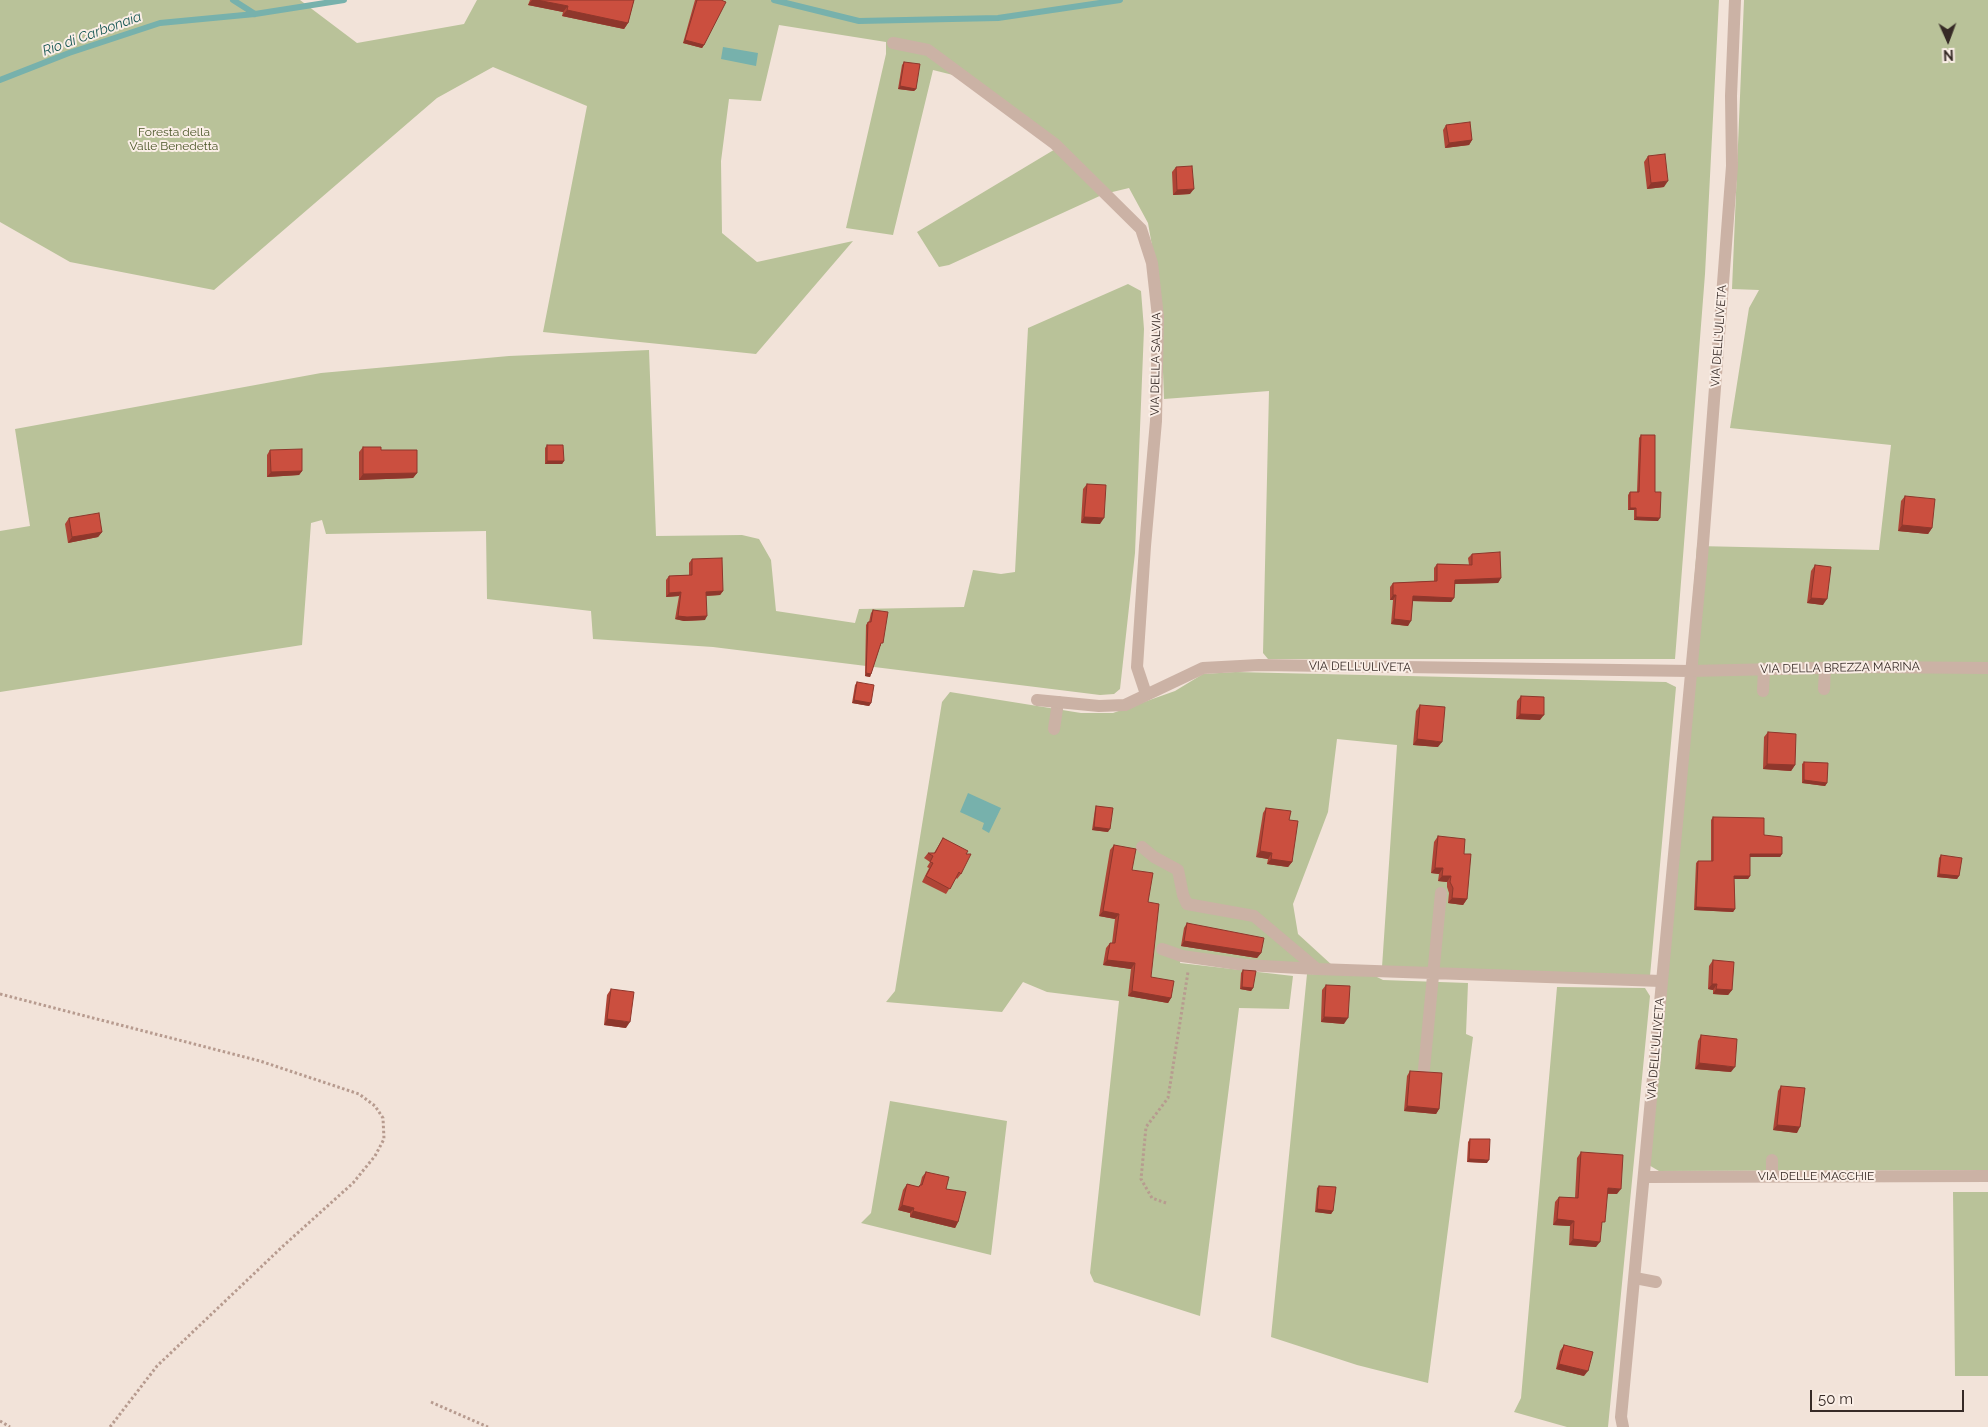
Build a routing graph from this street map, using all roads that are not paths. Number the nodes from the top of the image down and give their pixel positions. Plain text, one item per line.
1 (1735, 0) edge
2 (893, 43) dead end
3 (1817, 665) junction
4 (1988, 668) edge
5 (1764, 669) junction
6 (1691, 671) junction
7 (1824, 689) dead end
8 (1763, 691) dead end
9 (1146, 694) junction
10 (1037, 700) dead end
11 (1058, 702) junction
12 (1054, 729) dead end
13 (1142, 847) dead end
14 (1441, 892) dead end
15 (1162, 949) dead end
16 (1318, 969) junction
17 (1433, 973) junction
18 (1661, 981) junction
19 (1424, 1069) dead end
20 (1772, 1160) dead end
21 (1772, 1176) junction
22 (1988, 1176) edge
23 (1645, 1177) junction
24 (1635, 1278) junction
25 (1656, 1282) dead end
26 (1623, 1427) edge

1 - 6 street, VIA DELL'ULIVETA
2 - 9 street, VIA DELLA SALVIA
3 - 4 street, VIA DELLA BREZZA MARINA
3 - 5 street, VIA DELLA BREZZA MARINA
3 - 7 street
5 - 6 street, VIA DELLA BREZZA MARINA
5 - 8 street
6 - 9 street, VIA DELL'ULIVETA
6 - 18 street, VIA DELL'ULIVETA
9 - 11 street, VIA DELL'ULIVETA
10 - 11 street, VIA DELL'ULIVETA
11 - 12 street
13 - 16 street
14 - 17 street
15 - 16 street
16 - 17 street
17 - 18 street
17 - 19 street
18 - 23 street, VIA DELL'ULIVETA
20 - 21 street
21 - 22 street, VIA DELLE MACCHIE
21 - 23 street, VIA DELLE MACCHIE
23 - 24 street, VIA DELL'ULIVETA
24 - 25 street
24 - 26 street, VIA DELL'ULIVETA

